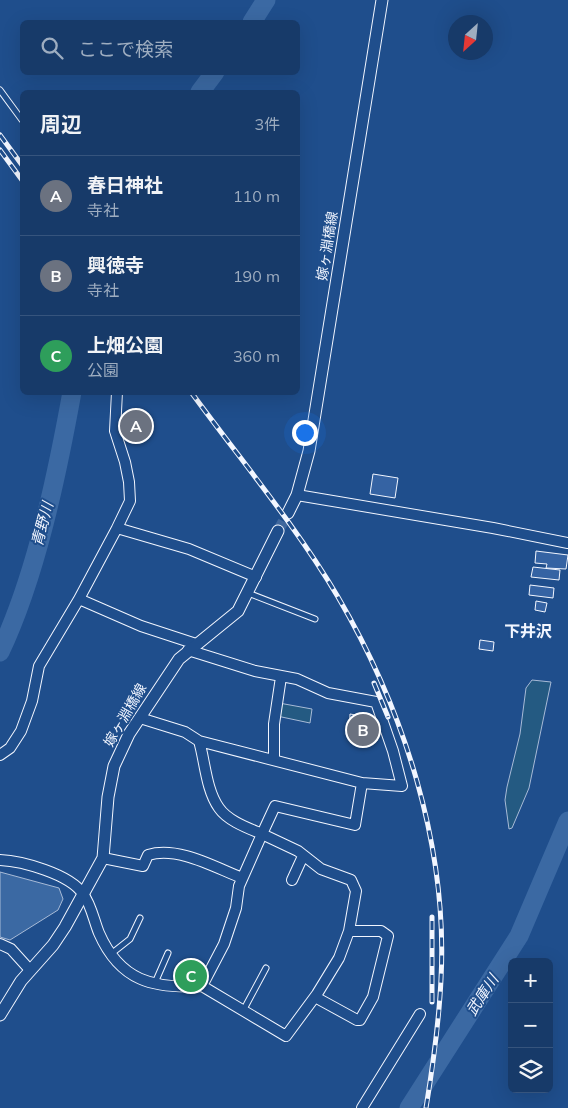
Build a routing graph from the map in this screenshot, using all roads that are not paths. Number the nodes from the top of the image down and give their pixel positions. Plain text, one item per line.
1 (382, 0) edge
2 (0, 90) edge
3 (20, 117) edge
4 (117, 395) edge
5 (297, 495) junction
6 (288, 513) tunnel mouth
7 (117, 528) junction
8 (278, 531) tunnel mouth
9 (568, 543) edge
10 (256, 577) junction
11 (248, 592) junction
12 (79, 599) junction
13 (315, 619) dead end
14 (192, 647) junction
15 (281, 677) junction
16 (140, 718) junction
17 (199, 741) junction
18 (0, 755) edge
19 (274, 760) junction
20 (362, 783) junction
21 (262, 834) junction
22 (303, 856) junction
23 (103, 858) junction
24 (0, 860) edge
25 (242, 878) junction
26 (292, 880) dead end
27 (84, 894) junction
28 (140, 918) dead end
29 (349, 930) junction
30 (0, 944) edge
31 (168, 952) dead end
32 (110, 954) junction
33 (266, 968) dead end
34 (30, 970) junction
35 (154, 985) junction
36 (202, 986) junction
37 (315, 997) junction
38 (244, 1009) junction
39 (420, 1014) dead end
40 (0, 1015) edge
41 (362, 1108) edge

1 - 5 street, 嫁ヶ淵橋線
2 - 3 lane
4 - 7 street
5 - 6 street, 嫁ヶ淵橋線
5 - 9 street
7 - 10 street
7 - 12 street
8 - 10 street, 嫁ヶ淵橋線
10 - 11 street, 嫁ヶ淵橋線
11 - 13 lane
11 - 14 street, 嫁ヶ淵橋線
12 - 14 street
12 - 18 street
14 - 15 street
14 - 16 street, 嫁ヶ淵橋線
15 - 19 street
15 - 20 street
16 - 17 street
16 - 23 street, 嫁ヶ淵橋線
17 - 19 street
17 - 21 street
19 - 20 street
20 - 21 street
21 - 22 street
21 - 25 street
22 - 26 street
22 - 29 street
23 - 25 street
23 - 27 street, 嫁ヶ淵橋線
24 - 27 street
25 - 36 street
27 - 32 street
27 - 34 street, 嫁ヶ淵橋線
28 - 32 lane
29 - 37 street
29 - 37 street
30 - 34 street
31 - 35 lane
32 - 35 street
33 - 38 lane
34 - 40 street, 嫁ヶ淵橋線
35 - 36 street
36 - 38 street
37 - 38 street
39 - 41 street

